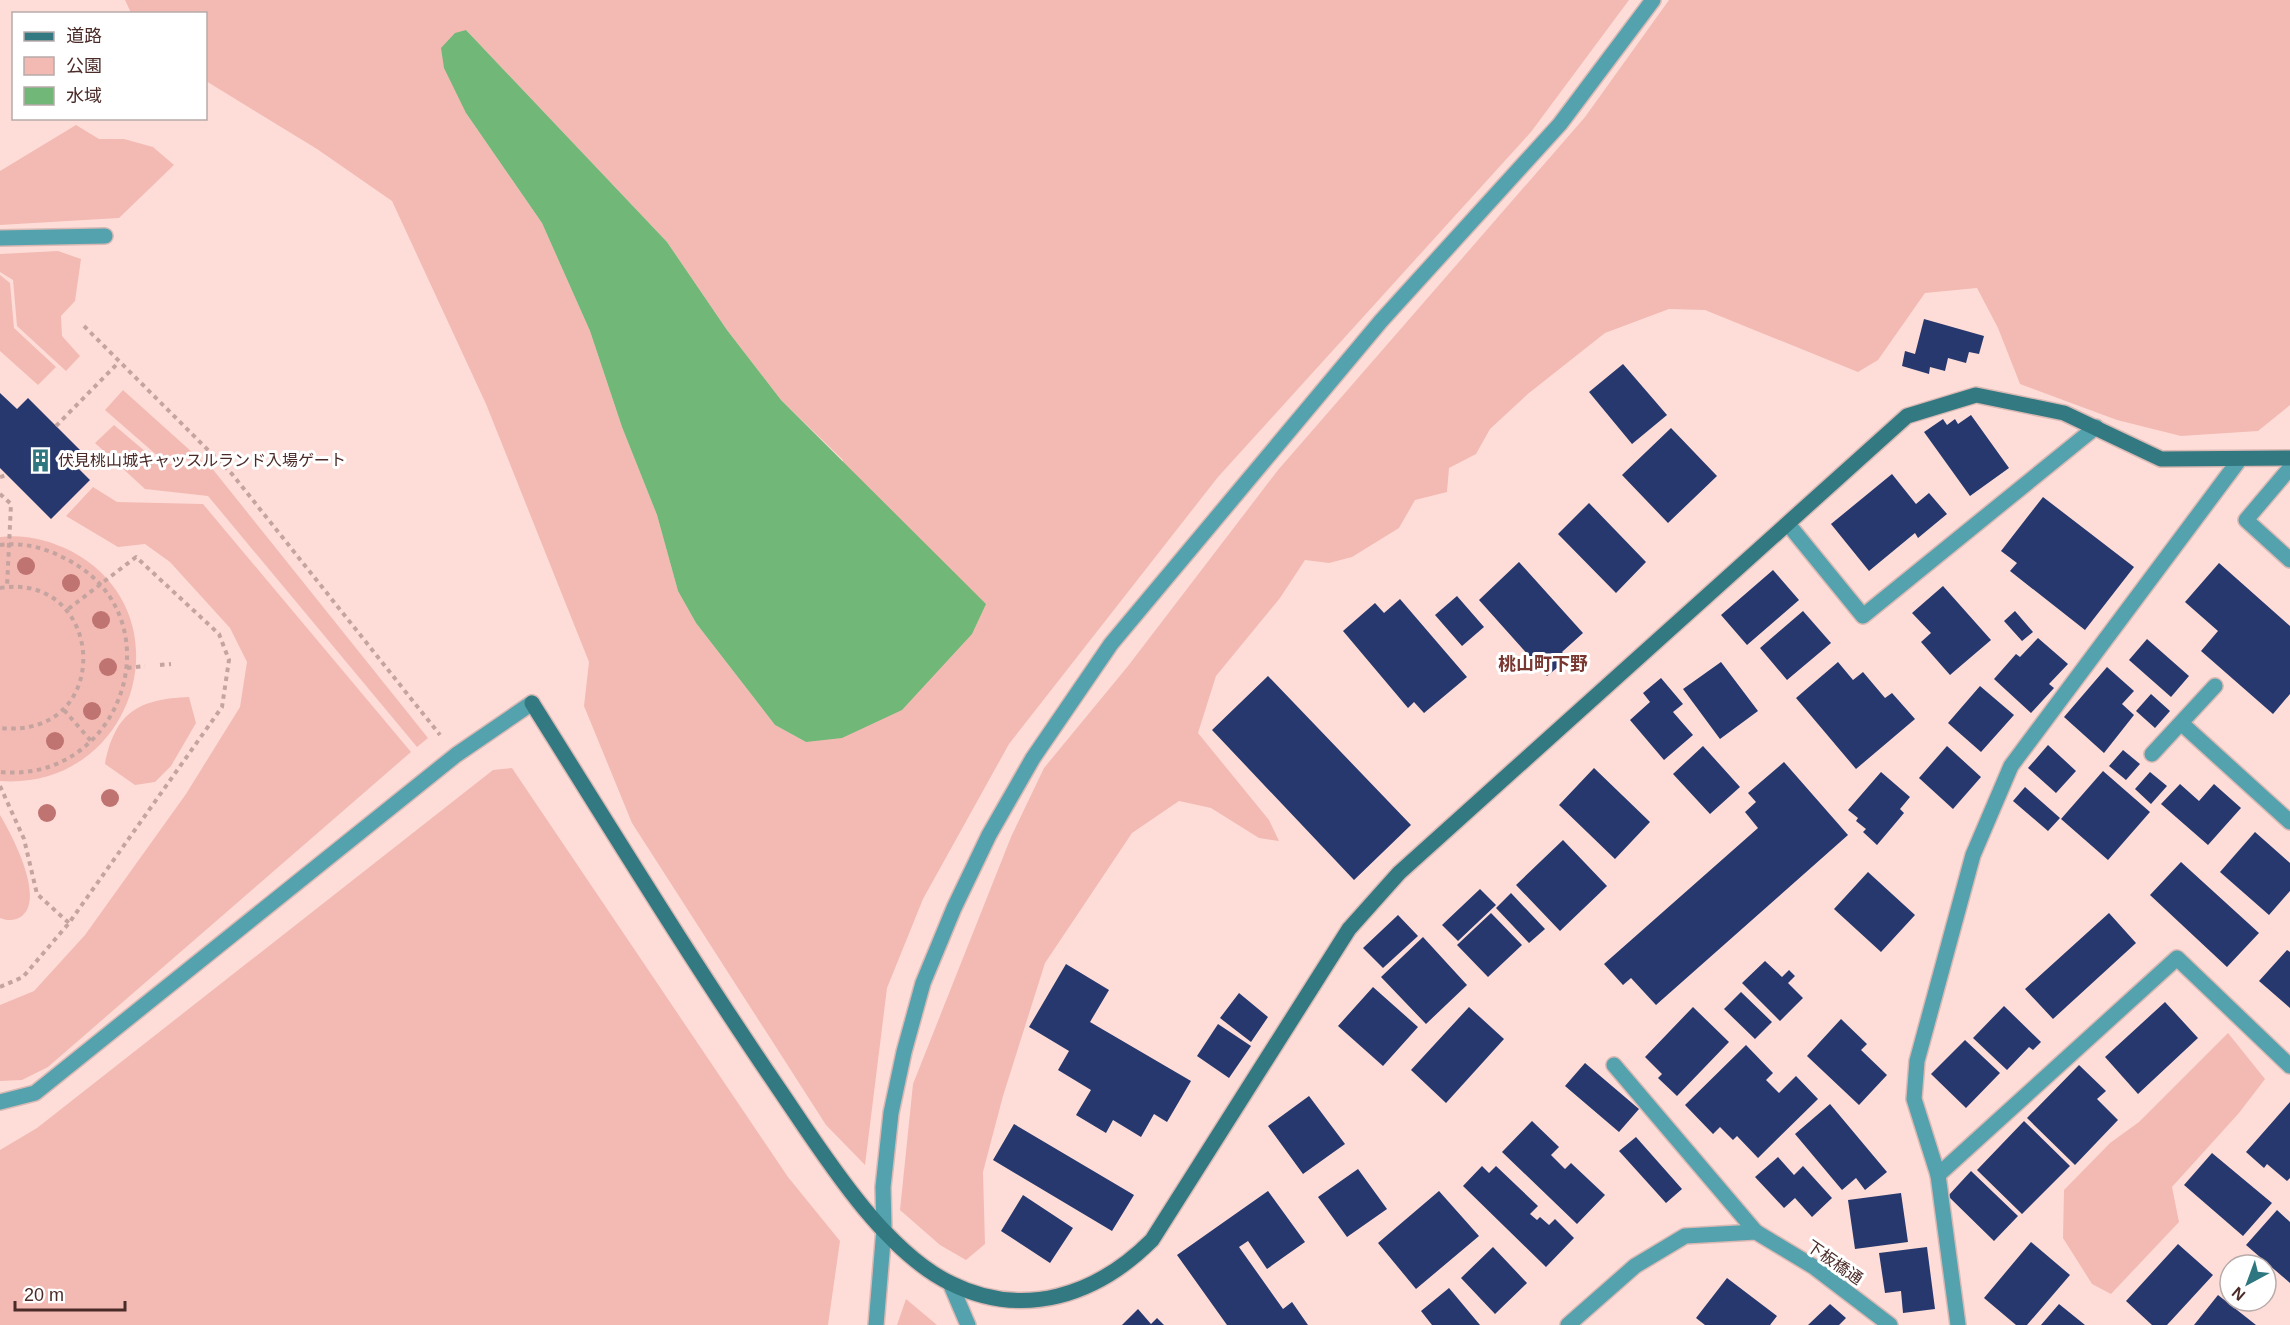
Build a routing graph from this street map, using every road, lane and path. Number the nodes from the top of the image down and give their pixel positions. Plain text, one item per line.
1 (1653, 0) edge
2 (105, 236) dead end
3 (0, 238) edge
4 (84, 326) dead end
5 (120, 362) junction
6 (56, 426) dead end
7 (2096, 427) junction
8 (2290, 458) edge
9 (2240, 459) junction
10 (2290, 468) edge
11 (7, 475) dead end
12 (0, 477) edge
13 (0, 494) edge
14 (1788, 524) junction
15 (8, 544) junction
16 (0, 545) edge
17 (2290, 560) edge
18 (100, 585) junction
19 (7, 587) junction
20 (0, 588) edge
21 (67, 610) junction
22 (171, 664) dead end
23 (160, 665) dead end
24 (145, 666) dead end
25 (127, 668) junction
26 (2215, 686) dead end
27 (64, 710) junction
28 (2181, 723) junction
29 (0, 728) edge
30 (442, 738) dead end
31 (92, 742) junction
32 (2152, 754) dead end
33 (0, 772) edge
34 (0, 786) edge
35 (2290, 822) edge
36 (69, 923) junction
37 (0, 987) edge
38 (1614, 1065) dead end
39 (2290, 1066) edge
40 (0, 1102) edge
41 (1938, 1175) junction
42 (884, 1228) junction
43 (1756, 1232) junction
44 (950, 1283) junction
45 (876, 1325) edge
46 (968, 1325) edge
47 (1568, 1325) edge
48 (1890, 1325) edge
49 (1958, 1325) edge

1 - 42 street
2 - 3 street
4 - 5 path
5 - 6 path
5 - 30 path
7 - 9 street
7 - 14 street
7 - 14 street
8 - 9 street
9 - 41 street
10 - 17 street
11 - 12 path
13 - 15 path
14 - 44 street
15 - 16 path
15 - 18 path
15 - 19 path
18 - 21 path
18 - 25 path
18 - 36 path
19 - 20 path
19 - 21 path
21 - 27 path
22 - 23 path
24 - 25 path
25 - 31 path
26 - 28 street
27 - 29 path
27 - 31 path
28 - 32 street
28 - 35 street
31 - 33 path
34 - 36 path
36 - 37 path
38 - 43 street, 下板橋通
39 - 41 street
40 - 42 street
41 - 49 street
42 - 44 street
42 - 45 street
43 - 47 street
43 - 48 street, 下板橋通
44 - 46 street

